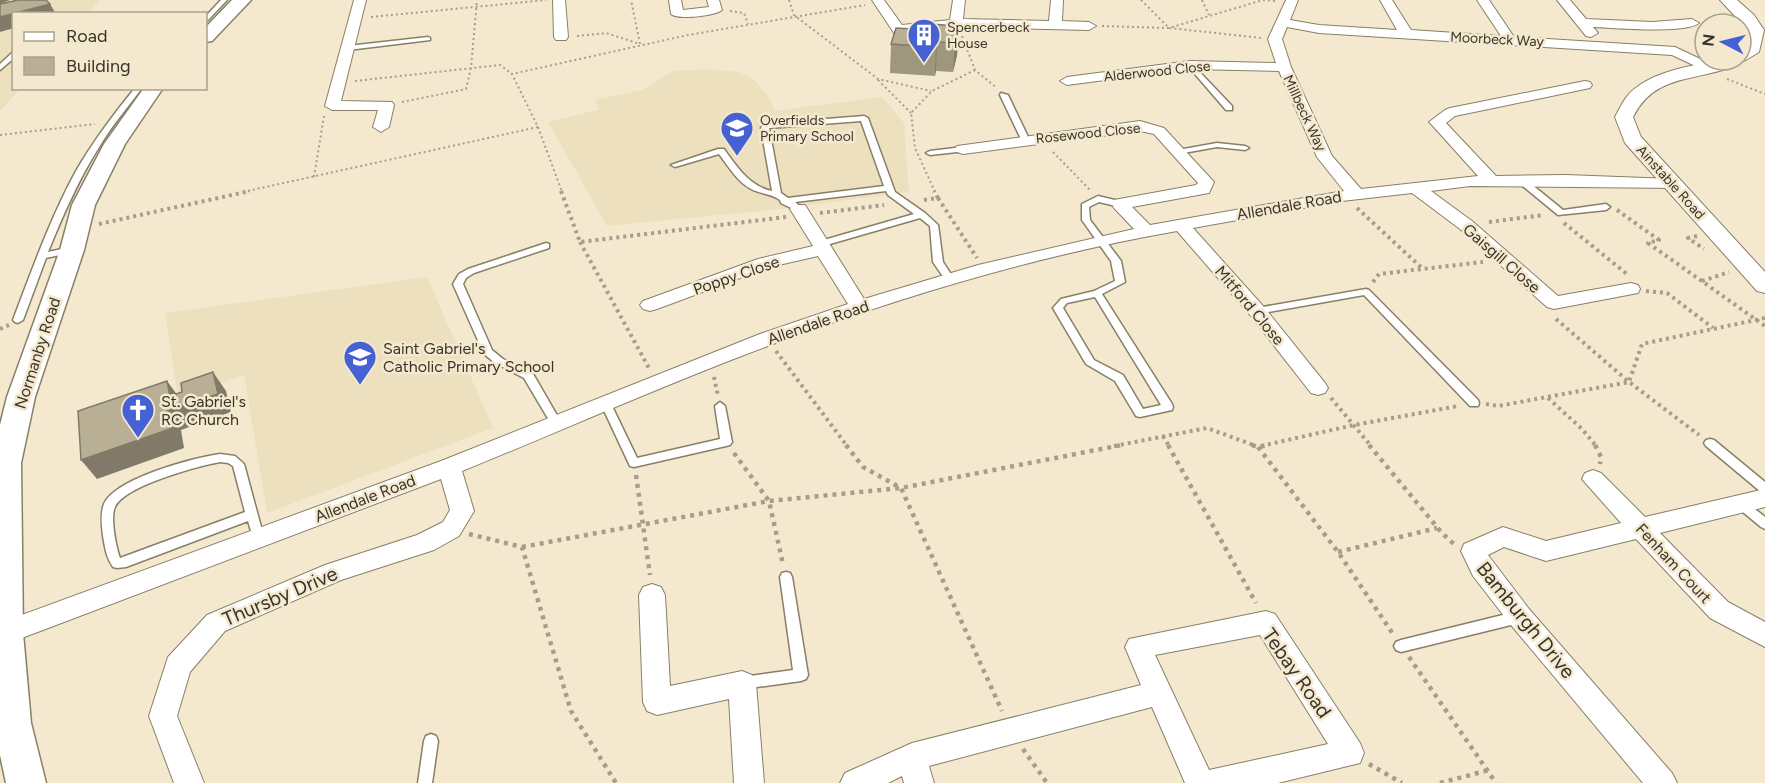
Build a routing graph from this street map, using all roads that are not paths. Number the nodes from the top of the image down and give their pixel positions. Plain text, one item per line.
1 (224, 0) edge
2 (242, 0) edge
3 (360, 0) edge
4 (559, 0) edge
5 (675, 0) edge
6 (959, 0) edge
7 (1057, 0) edge
8 (1386, 0) edge
9 (1483, 0) edge
10 (1563, 0) edge
11 (1728, 0) edge
12 (1292, 1) edge
13 (880, 2) edge
14 (714, 5) edge
15 (1742, 12) edge
16 (207, 18) edge
17 (956, 22) junction
18 (1281, 22) junction
19 (1583, 23) junction
20 (1692, 23) dead end
21 (1055, 24) junction
22 (1753, 25) edge
23 (1089, 26) road end
24 (898, 29) junction
25 (1406, 34) junction
26 (207, 36) edge
27 (561, 37) road end
28 (428, 39) dead end
29 (1510, 40) junction
30 (1601, 45) junction
31 (348, 48) junction
32 (1753, 48) edge
33 (912, 50) edge
34 (12, 55) edge
35 (1693, 60) edge
36 (1190, 65) junction
37 (1284, 67) junction
38 (0, 68) edge
39 (1694, 72) edge
40 (1066, 81) dead end
41 (1585, 85) dead end
42 (137, 90) edge
43 (153, 90) edge
44 (1004, 95) dead end
45 (1229, 108) dead end
46 (381, 127) dead end
47 (1025, 139) junction
48 (1245, 148) dead end
49 (963, 149) joint
50 (1178, 152) junction
51 (930, 153) dead end
52 (675, 165) dead end
53 (1492, 181) junction
54 (1522, 181) junction
55 (1672, 184) junction
56 (1416, 187) junction
57 (888, 188) junction
58 (1350, 195) junction
59 (786, 201) junction
60 (1120, 204) junction
61 (1606, 207) road end
62 (922, 215) junction
63 (1180, 224) junction
64 (1146, 231) junction
65 (74, 239) junction
66 (1100, 240) junction
67 (546, 246) dead end
68 (822, 247) junction
69 (42, 256) junction
70 (949, 279) junction
71 (1635, 284) road end
72 (1765, 286) edge
73 (1097, 292) junction
74 (650, 304) dead end
75 (860, 307) junction
76 (1257, 311) junction
77 (18, 320) dead end
78 (1318, 388) road end
79 (1474, 403) road end
80 (606, 404) junction
81 (720, 406) road end
82 (556, 424) junction
83 (1710, 443) road end
84 (449, 466) junction
85 (1593, 479) road end
86 (1765, 489) edge
87 (1754, 501) edge
88 (251, 515) junction
89 (1765, 524) edge
90 (1640, 527) junction
91 (258, 538) junction
92 (786, 577) road end
93 (652, 595) road end
94 (1520, 617) junction
95 (5, 633) junction
96 (1765, 635) edge
97 (1401, 646) road end
98 (742, 684) junction
99 (1158, 693) junction
100 (431, 741) dead end
101 (915, 770) edge
102 (26, 783) edge
103 (189, 783) edge
104 (425, 783) edge
105 (749, 783) edge
106 (855, 783) edge
107 (1200, 783) edge
108 (1214, 783) edge
109 (1662, 783) edge

1 - 16 lane
2 - 26 main road
3 - 31 street
4 - 27 street
5 - 14 street
6 - 17 street
7 - 21 street
8 - 25 street
9 - 29 street
10 - 19 street
11 - 15 street
12 - 18 street
13 - 24 street
17 - 21 street
17 - 24 street
18 - 25 street, Moorbeck Way
18 - 37 street, Millbeck Way
19 - 20 street
19 - 30 street
21 - 23 street
22 - 32 street
24 - 33 street
25 - 29 street, Moorbeck Way
28 - 31 lane
29 - 30 street, Moorbeck Way
30 - 35 street, Moorbeck Way
31 - 46 street
34 - 38 lane
36 - 37 street, Alderwood Close
36 - 40 street, Alderwood Close
36 - 45 lane
37 - 58 street, Millbeck Way
39 - 55 street, Ainstable Road
41 - 53 street
42 - 69 lane
43 - 65 main road, Normanby Road
44 - 47 lane
47 - 49 street, Rosewood Close
47 - 50 street, Rosewood Close
48 - 50 lane
49 - 51 lane
50 - 60 street, Rosewood Close
52 - 59 lane
53 - 54 street, Allendale Road
53 - 56 street, Allendale Road
54 - 55 street, Allendale Road
54 - 61 lane
55 - 72 street, Ainstable Road
56 - 58 street, Allendale Road
56 - 71 street, Gaisgill Close
57 - 59 lane
57 - 59 lane
57 - 62 lane
58 - 63 street, Allendale Road
59 - 68 street
60 - 64 street
60 - 66 lane
62 - 68 lane
62 - 70 lane
63 - 64 street, Allendale Road
63 - 76 street, Mitford Close
64 - 66 street, Allendale Road
65 - 69 lane
65 - 95 main road, Normanby Road
66 - 70 street, Allendale Road
66 - 73 lane
67 - 82 lane
68 - 74 street, Poppy Close
68 - 75 street
69 - 77 lane
70 - 75 street, Allendale Road
73 - 73 lane
75 - 80 street, Allendale Road
76 - 78 street, Mitford Close
76 - 79 lane
80 - 81 lane
80 - 82 street, Allendale Road
82 - 84 street, Allendale Road
83 - 86 lane
84 - 91 street, Allendale Road
84 - 103 street, Thursby Drive
85 - 90 street, Fenham Court
87 - 89 lane
87 - 90 street, Bamburgh Drive
88 - 88 lane
88 - 91 lane
90 - 94 street, Bamburgh Drive
90 - 96 street, Fenham Court
91 - 95 street, Allendale Road
92 - 98 lane
93 - 98 street
94 - 97 lane
94 - 109 street, Bamburgh Drive
95 - 102 main road, Normanby Road
98 - 105 street
99 - 101 street
99 - 107 street, Tebay Road
99 - 108 street, Tebay Road
100 - 104 lane
101 - 106 street

